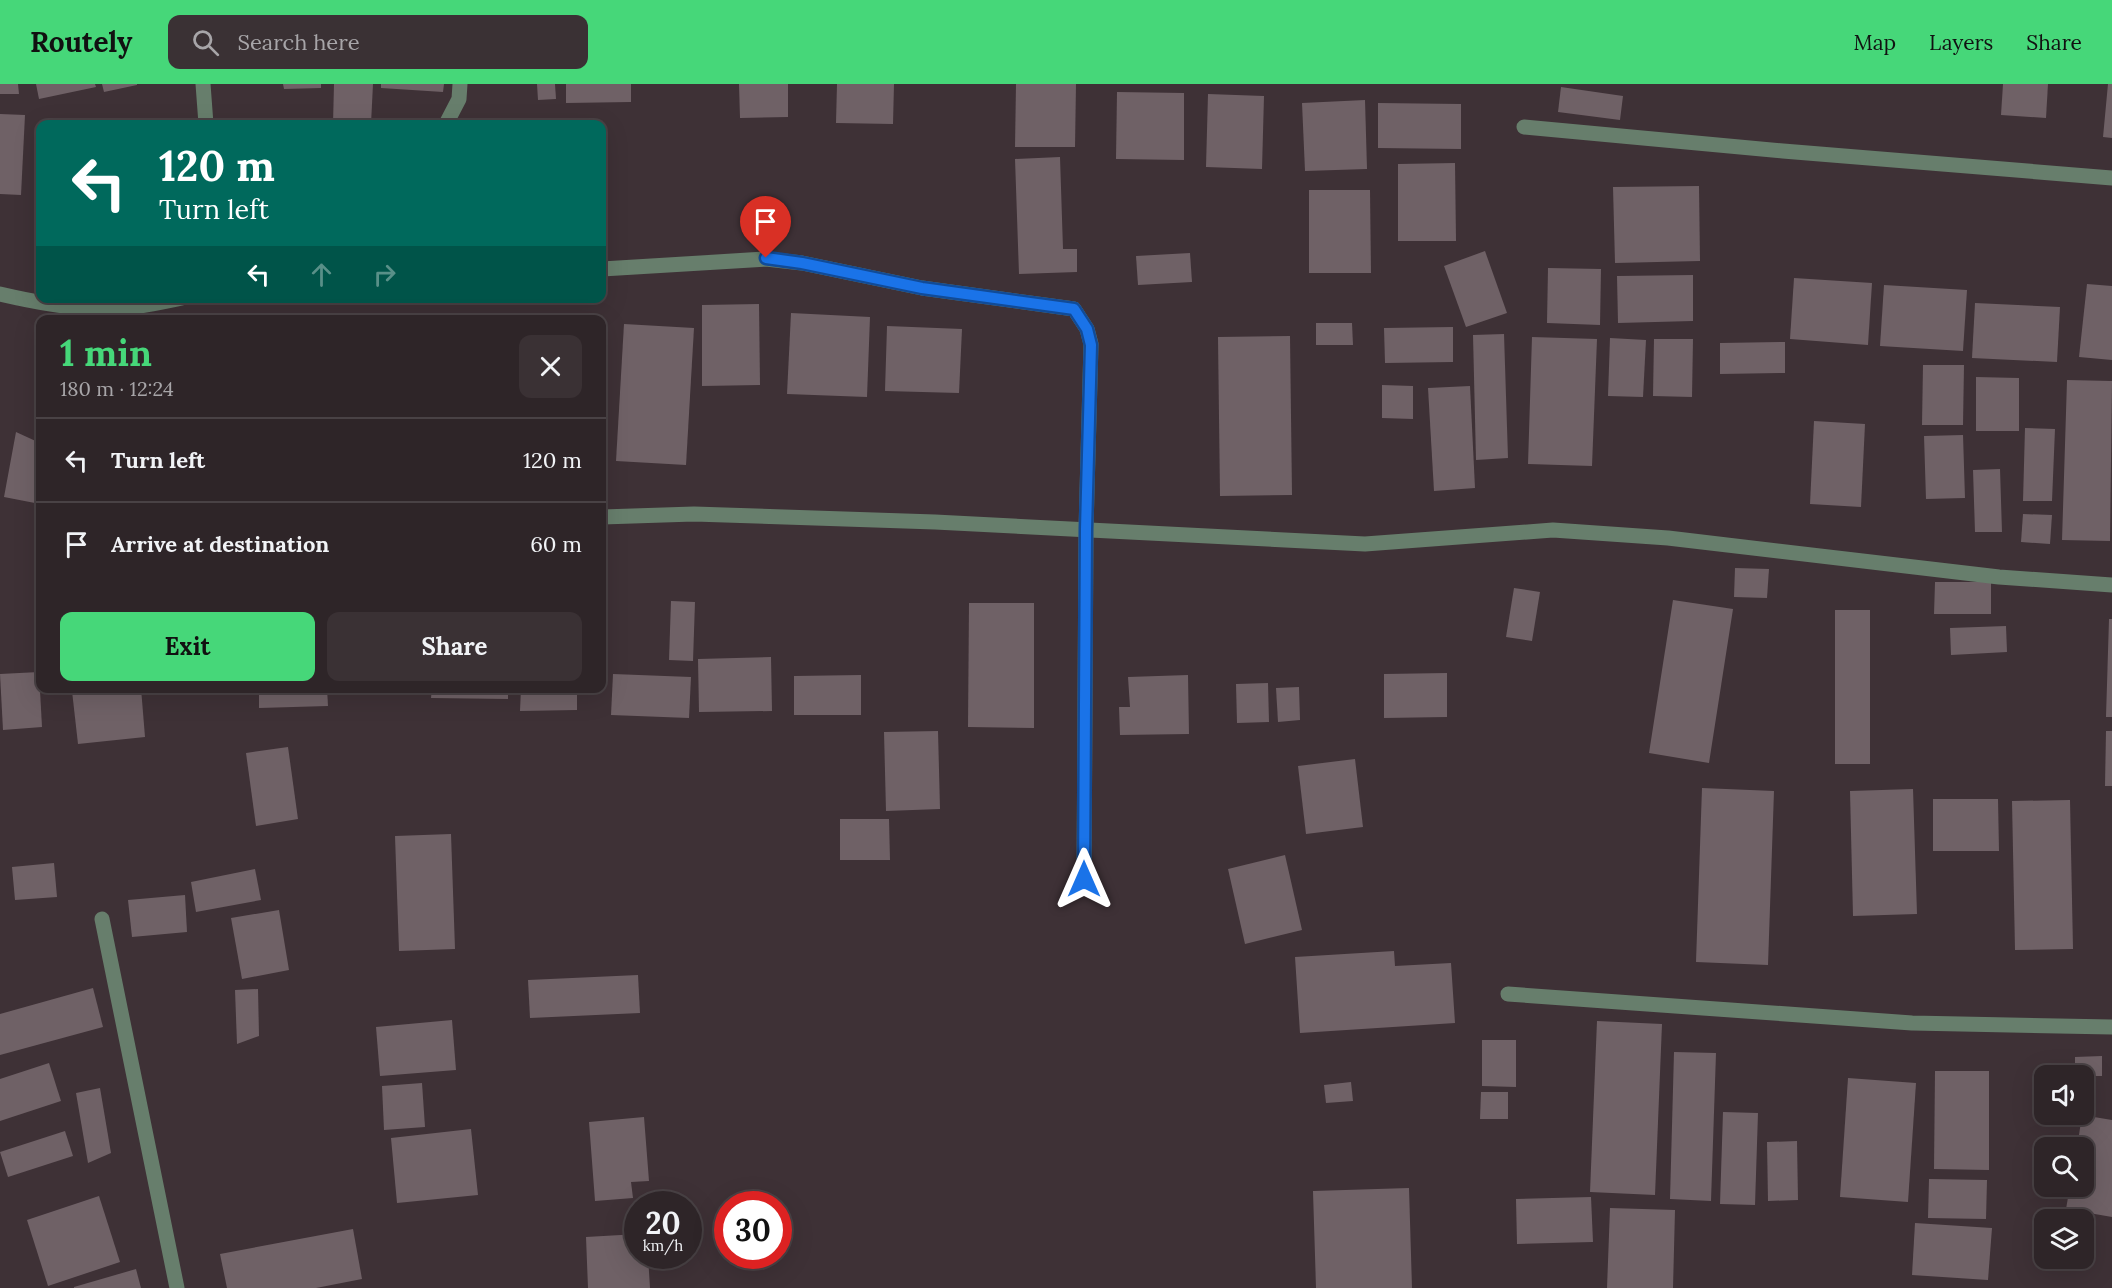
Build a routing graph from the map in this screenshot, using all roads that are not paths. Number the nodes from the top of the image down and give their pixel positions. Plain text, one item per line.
1 (203, 84) edge
2 (460, 84) edge
3 (206, 120) edge
4 (448, 120) edge
5 (1524, 127) dead end
6 (2112, 178) edge
7 (606, 269) edge
8 (0, 294) edge
9 (36, 301) edge
10 (52, 303) edge
11 (158, 303) edge
12 (606, 517) edge
13 (1086, 529) junction
14 (2112, 585) edge
15 (1084, 879) dead end
16 (102, 919) dead end
17 (1508, 994) dead end
18 (2112, 1027) edge
19 (177, 1288) edge

1 - 3 street
2 - 4 street
5 - 6 street
7 - 13 street
8 - 9 street
10 - 11 street
12 - 13 street
13 - 14 street
13 - 15 street
16 - 19 street
17 - 18 street

